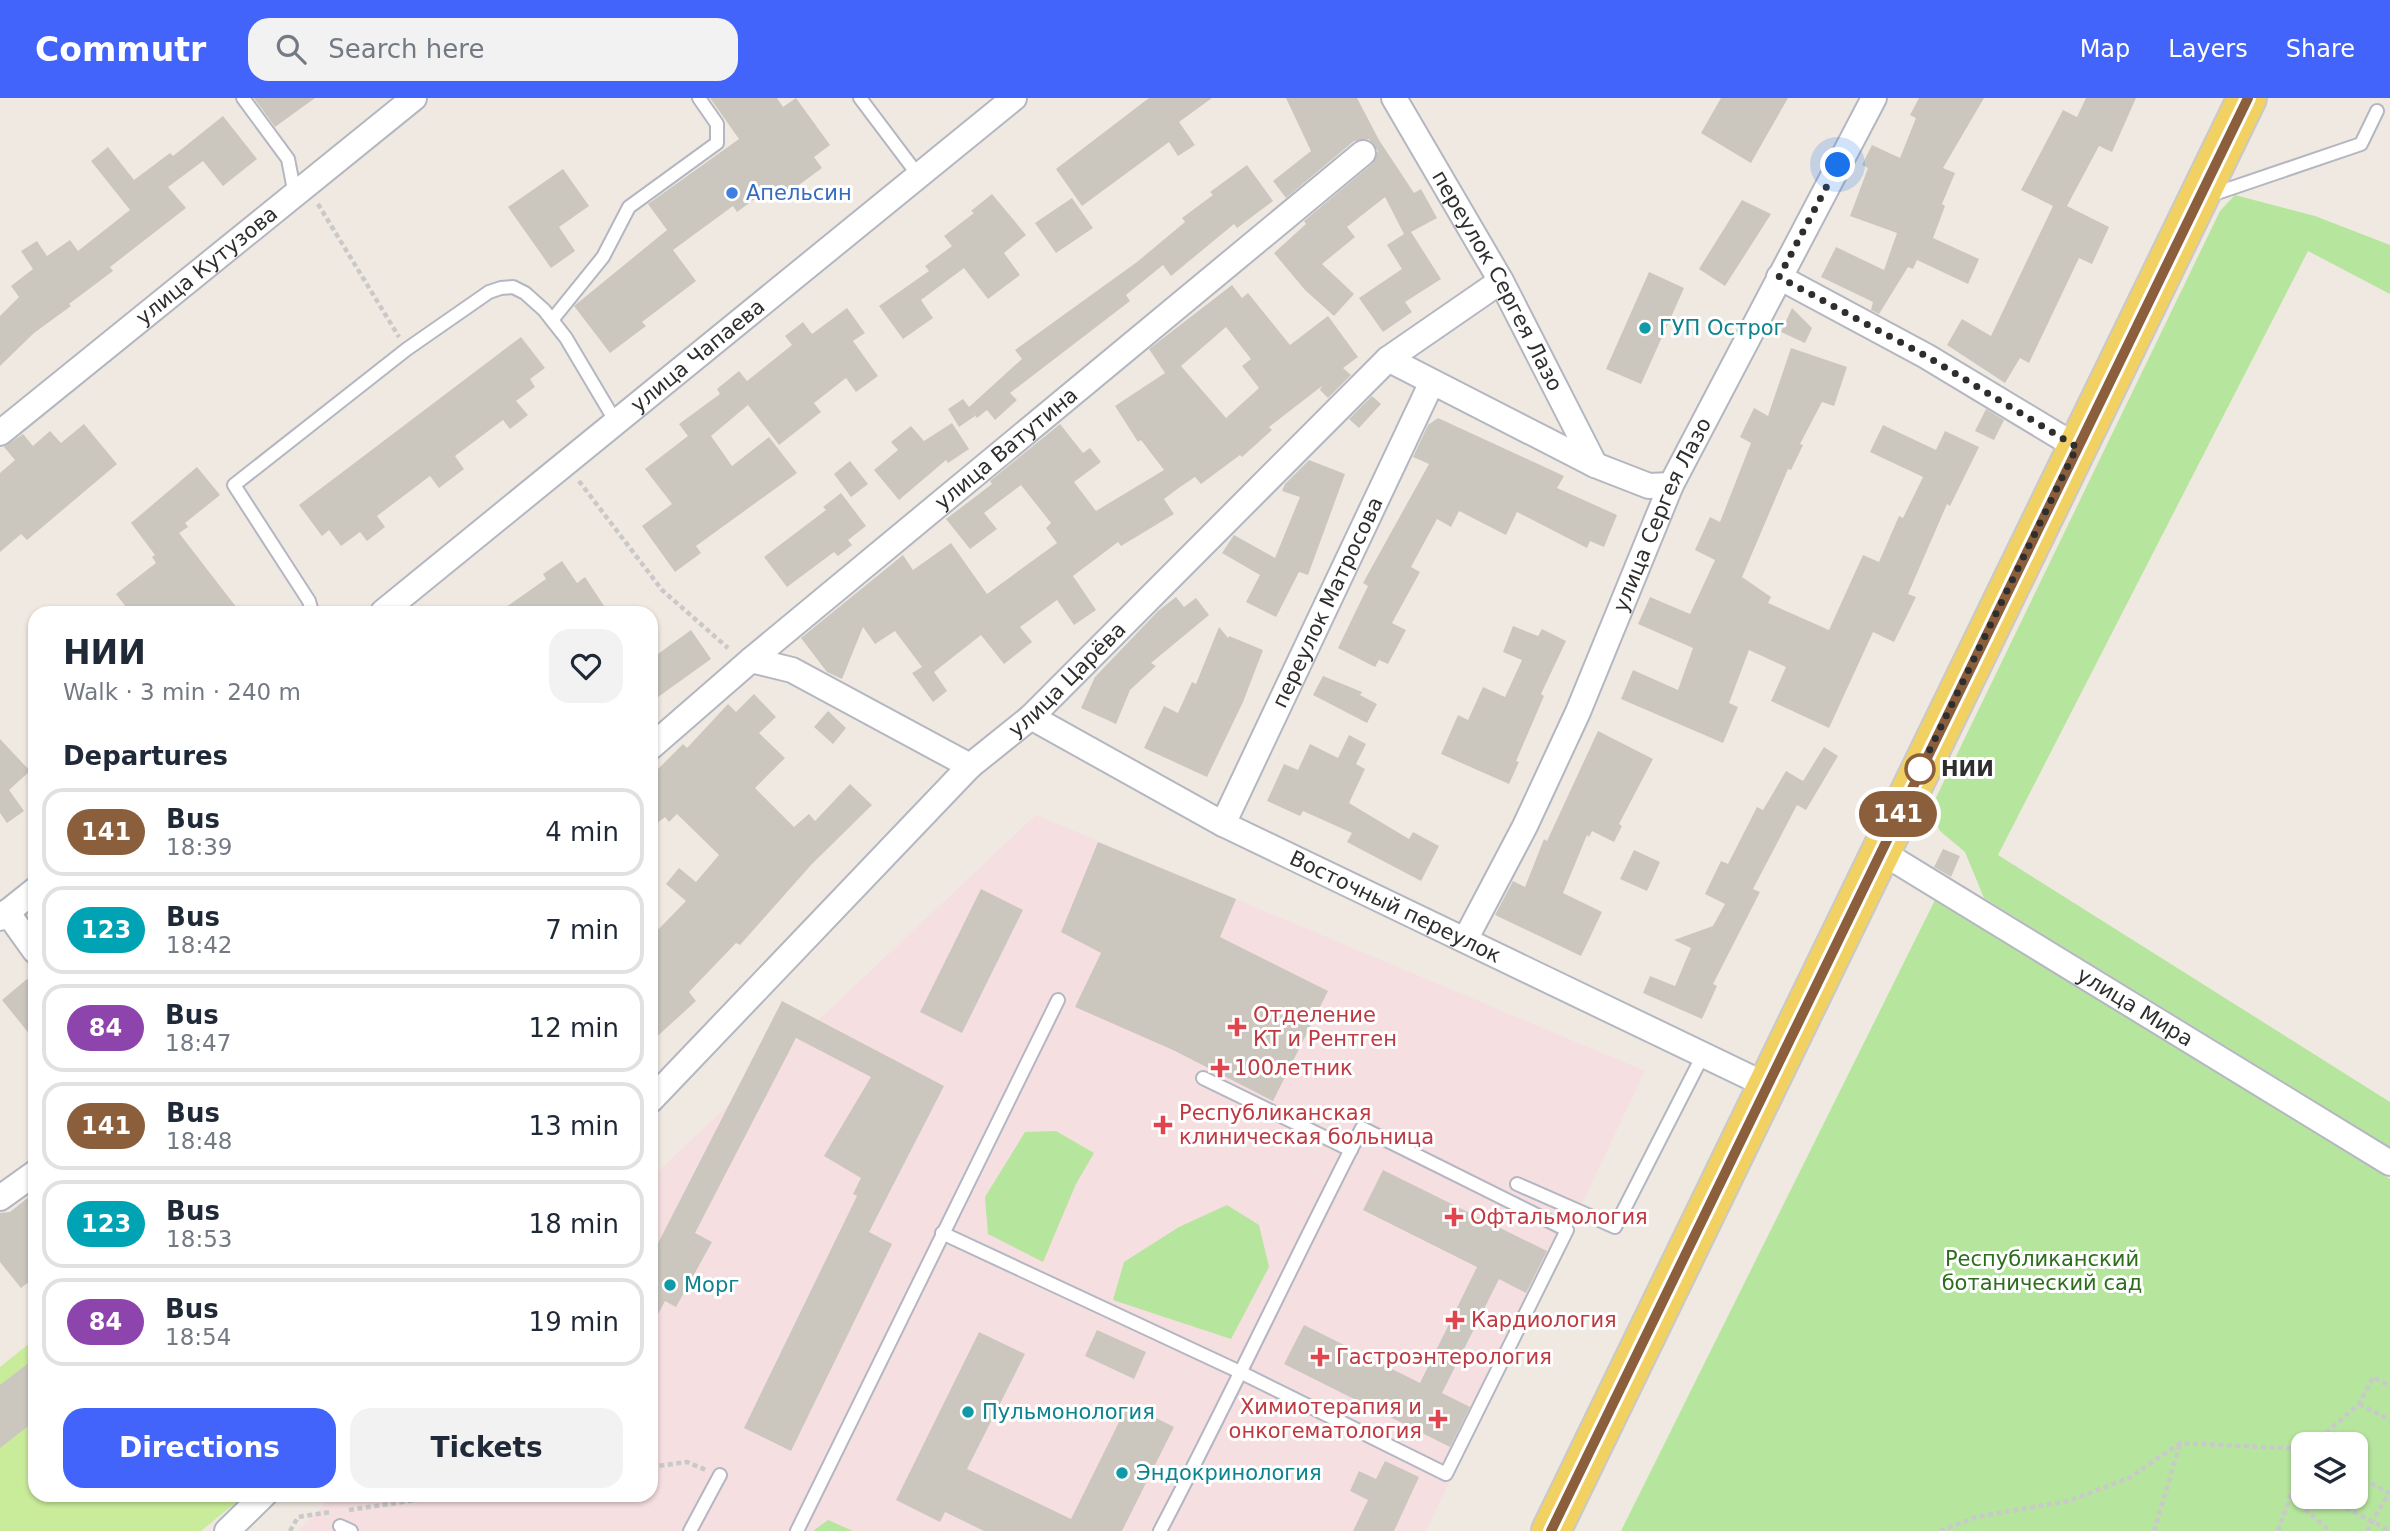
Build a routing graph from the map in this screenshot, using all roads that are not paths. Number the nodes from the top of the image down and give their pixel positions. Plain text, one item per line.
1 (243, 98) edge
2 (414, 98) edge
3 (699, 98) edge
4 (860, 98) edge
5 (1014, 98) edge
6 (1394, 98) edge
7 (1874, 98) edge
8 (2248, 98) edge
9 (2377, 111) dead end
10 (1363, 153) dead end
11 (918, 175) junction
12 (301, 190) junction
13 (2198, 199) junction
14 (1779, 277) junction
15 (1501, 281) junction
16 (552, 320) junction
17 (1388, 359) junction
18 (1432, 382) junction
19 (617, 424) junction
20 (0, 433) edge
21 (2077, 447) junction
22 (1595, 465) junction
23 (1671, 485) junction
24 (310, 606) edge
25 (390, 606) edge
26 (751, 660) junction
27 (1031, 717) junction
28 (658, 741) edge
29 (970, 766) junction
30 (1223, 824) junction
31 (1880, 851) junction
32 (28, 896) edge
33 (4, 915) edge
34 (1465, 940) junction
35 (28, 943) edge
36 (1058, 1000) dead end
37 (1703, 1055) junction
38 (1203, 1078) dead end
39 (1766, 1085) junction
40 (658, 1093) edge
41 (1351, 1150) junction
42 (2390, 1163) edge
43 (28, 1178) edge
44 (1517, 1184) dead end
45 (0, 1198) edge
46 (943, 1233) junction
47 (1240, 1372) junction
48 (720, 1475) road end
49 (257, 1502) edge
50 (227, 1531) edge
51 (690, 1531) edge
52 (797, 1531) edge
53 (1160, 1531) edge
54 (1551, 1531) edge

1 - 12 lane
2 - 12 street, улица Кутузова
3 - 16 lane
4 - 11 lane
5 - 11 street, улица Чапаева
6 - 15 street, переулок Сергея Лазо
7 - 14 street, улица Сергея Лазо
8 - 13 main road
9 - 13 lane
10 - 26 street, улица Ватутина
11 - 19 street, улица Чапаева
12 - 20 street, улица Кутузова
13 - 21 main road
14 - 21 street
14 - 23 street, улица Сергея Лазо
15 - 17 street, улица Царёва
15 - 22 street, переулок Сергея Лазо
16 - 19 lane
16 - 24 lane
17 - 18 street
17 - 27 street, улица Царёва
18 - 22 street
18 - 30 street, переулок Матросова
19 - 25 street, улица Чапаева
21 - 31 main road
22 - 23 street
23 - 34 street, улица Сергея Лазо
26 - 28 street, улица Ватутина
26 - 29 street
27 - 29 street, улица Царёва
27 - 30 street, Восточный переулок
29 - 40 street, улица Царёва
30 - 34 street, Восточный переулок
31 - 39 main road
31 - 42 street, улица Мира
32 - 33 street
33 - 35 street
34 - 37 street, Восточный переулок
36 - 46 lane
37 - 39 street, Восточный переулок
37 - 44 lane
38 - 41 lane
39 - 54 main road
41 - 47 lane
41 - 47 lane
43 - 45 street
46 - 47 lane
46 - 52 lane
47 - 53 lane
48 - 51 lane
49 - 50 street

